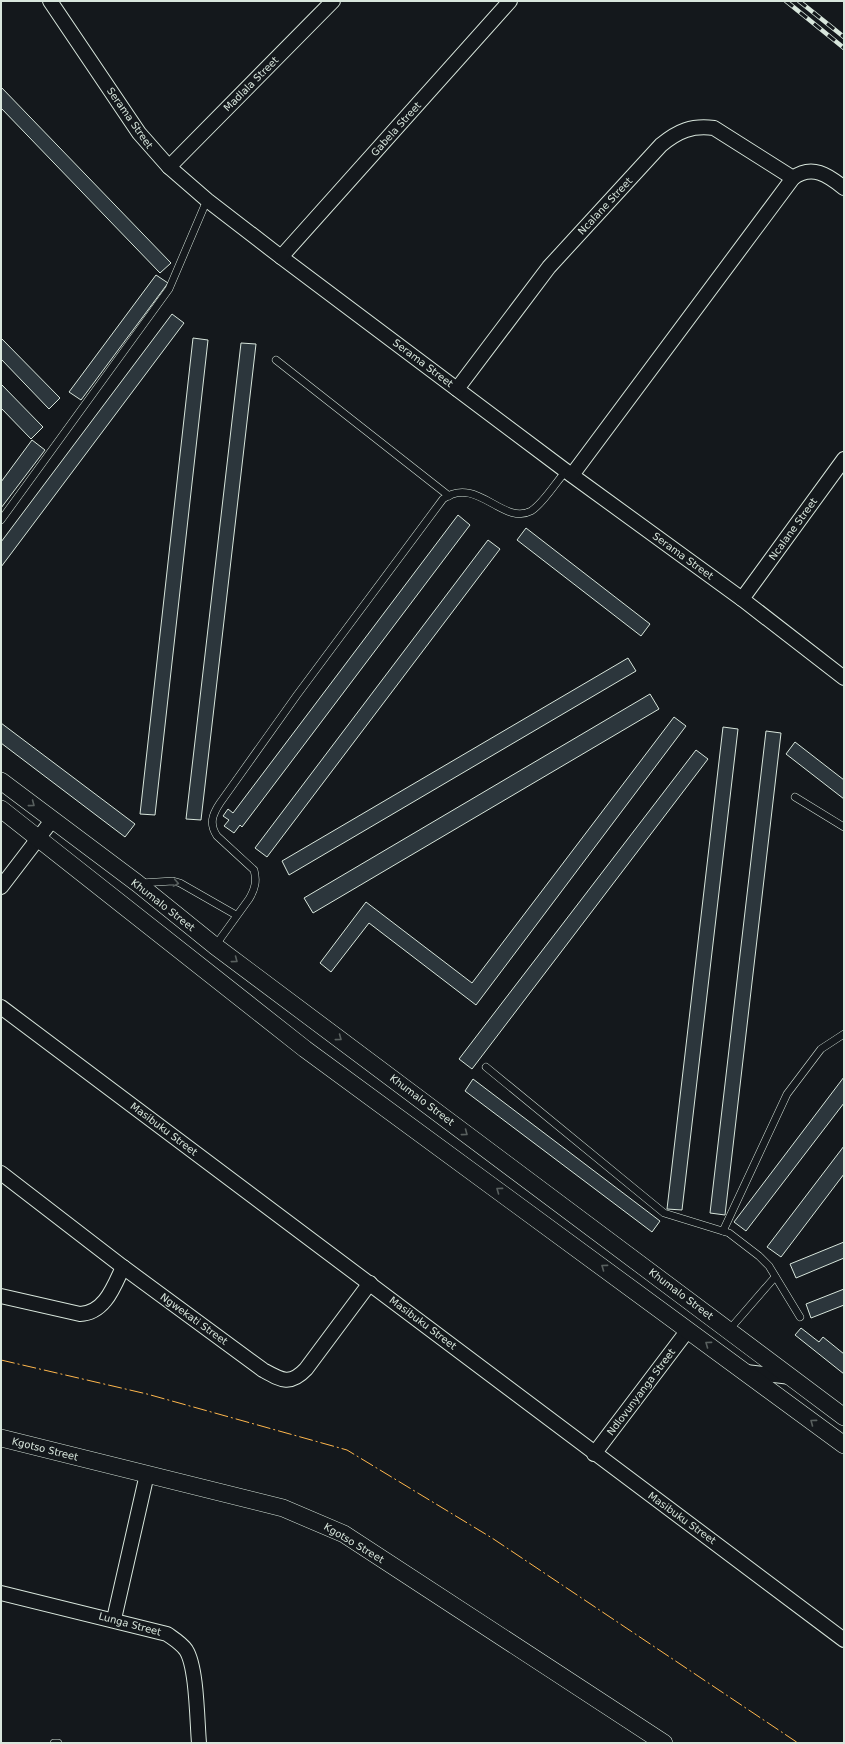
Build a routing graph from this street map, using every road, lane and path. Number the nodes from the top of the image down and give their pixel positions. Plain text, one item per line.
1 (50, 1) edge
2 (333, 1) edge
3 (510, 1) edge
4 (169, 167) junction
5 (793, 178) junction
6 (844, 188) edge
7 (207, 200) junction
8 (281, 257) junction
9 (276, 360) dead end
10 (457, 389) junction
11 (844, 459) edge
12 (569, 473) junction
13 (449, 496) junction
14 (1, 520) edge
15 (742, 599) junction
16 (844, 678) edge
17 (1, 781) edge
18 (795, 797) dead end
19 (1, 809) edge
20 (53, 819) junction
21 (844, 827) edge
22 (39, 838) junction
23 (137, 883) junction
24 (1, 887) edge
25 (236, 915) junction
26 (216, 946) junction
27 (1, 1007) edge
28 (844, 1034) edge
29 (486, 1067) dead end
30 (1, 1173) edge
31 (723, 1231) junction
32 (123, 1267) junction
33 (775, 1277) junction
34 (370, 1283) junction
35 (1, 1296) edge
36 (800, 1317) dead end
37 (688, 1330) junction
38 (729, 1330) junction
39 (746, 1372) junction
40 (791, 1377) junction
41 (844, 1417) edge
42 (1, 1438) edge
43 (844, 1445) edge
44 (594, 1454) junction
45 (147, 1474) junction
46 (1, 1592) edge
47 (114, 1619) junction
48 (844, 1640) edge
49 (54, 1743) edge
50 (58, 1743) edge
51 (199, 1743) edge
52 (664, 1743) edge

1 - 4 street, Serama Street
2 - 4 street, Madlala Street
3 - 8 street, Gabela Street
4 - 7 street, Serama Street
5 - 6 street
5 - 10 street, Ncalane Street
5 - 12 street
7 - 8 street, Serama Street
7 - 14 lane
8 - 10 street, Serama Street
9 - 13 lane
10 - 12 street, Serama Street
11 - 15 street, Ncalane Street
12 - 13 lane
12 - 15 street, Serama Street
13 - 25 lane
15 - 16 street, Serama Street
17 -> 20 street, Khumalo Street
18 - 21 lane
19 - 22 street
20 - 22 street
20 - 23 street, Khumalo Street
22 - 24 street
37 -> 22 street
23 -> 25 lane
23 - 26 street, Khumalo Street
25 - 26 lane
26 -> 38 street, Khumalo Street
27 - 34 street, Masibuku Street
28 - 31 lane
29 - 31 lane
30 - 32 street, Ngwekati Street
31 - 33 lane
32 - 34 street, Ngwekati Street
32 - 35 street
33 - 36 lane
33 - 38 lane
34 - 44 street, Masibuku Street
39 -> 37 street
37 - 44 street, Ndlovunyanga Street
38 - 40 street, Khumalo Street
39 - 40 street
43 -> 39 street
40 - 41 street, Khumalo Street
42 - 45 street, Kgotso Street
44 - 48 street, Masibuku Street
45 - 47 street
45 - 52 street, Kgotso Street
46 - 47 street, Lunga Street
47 - 51 street, Lunga Street
49 - 50 lane

